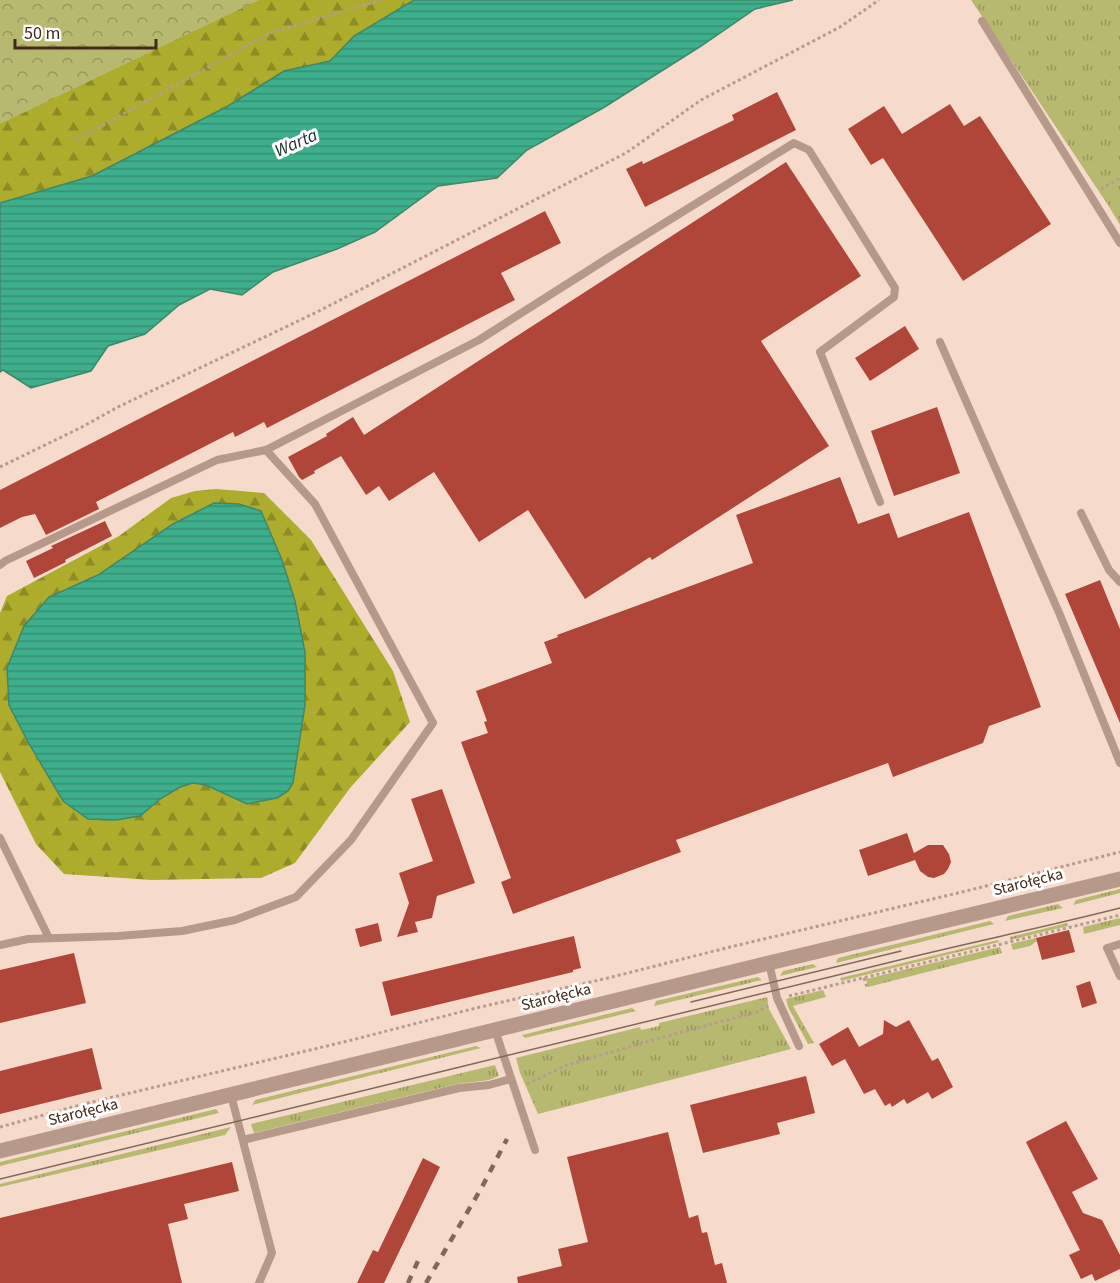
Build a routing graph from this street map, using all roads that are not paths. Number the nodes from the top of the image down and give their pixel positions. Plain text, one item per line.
1 (982, 21) dead end
2 (1120, 243) edge
3 (940, 342) dead end
4 (266, 450) junction
5 (880, 502) dead end
6 (1081, 513) dead end
7 (0, 565) edge
8 (1120, 582) edge
9 (1120, 763) edge
10 (0, 838) edge
11 (1120, 879) edge
12 (49, 938) junction
13 (1120, 944) edge
14 (0, 945) edge
15 (769, 963) junction
16 (1120, 976) edge
17 (495, 1030) junction
18 (799, 1046) dead end
19 (510, 1079) junction
20 (231, 1095) junction
21 (243, 1140) junction
22 (535, 1150) dead end
23 (0, 1151) edge
24 (259, 1283) edge

1 - 2 lane
3 - 9 lane
4 - 5 lane
4 - 7 lane
4 - 12 lane
6 - 8 lane
10 - 12 lane
11 - 15 street, Starołęcka
12 - 14 lane
13 - 16 lane
15 - 17 street, Starołęcka
15 - 18 lane
17 - 19 lane
17 - 20 street, Starołęcka
19 - 21 lane
19 - 22 lane
20 - 21 lane
20 - 23 street, Starołęcka
21 - 24 lane

